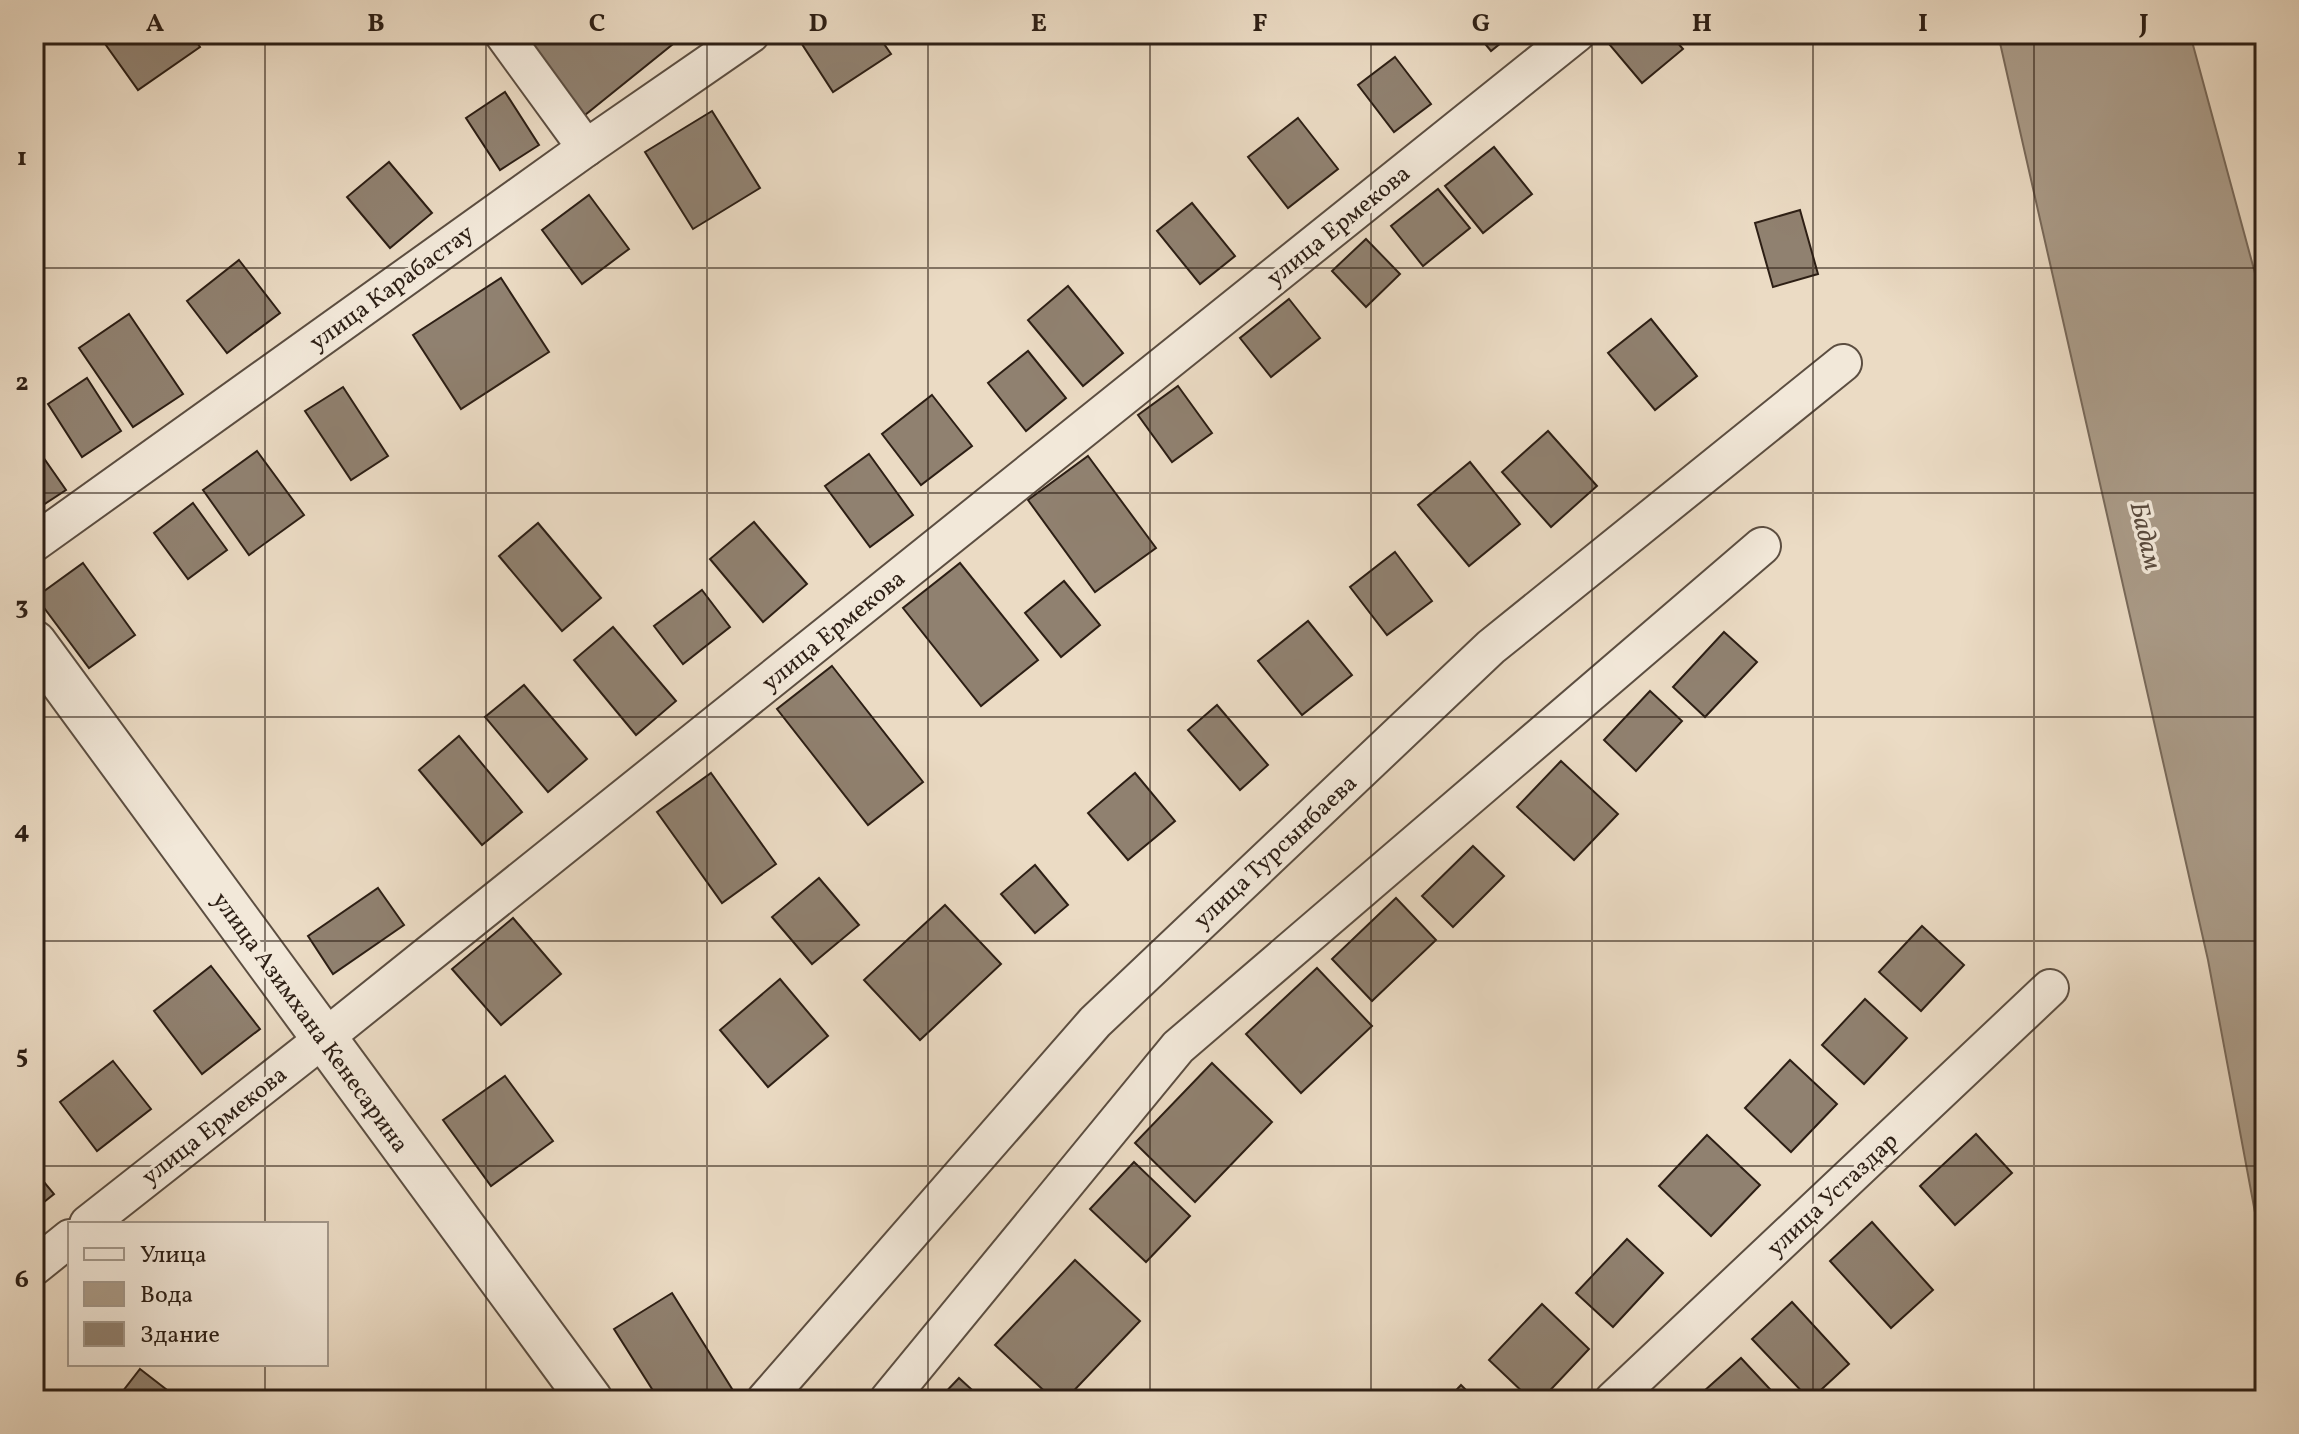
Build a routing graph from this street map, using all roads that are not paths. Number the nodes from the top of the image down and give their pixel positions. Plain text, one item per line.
1 (503, 34) edge
2 (751, 34) edge
3 (1576, 34) edge
4 (586, 148) junction
5 (1843, 363) dead end
6 (34, 543) edge
7 (1762, 546) dead end
8 (34, 643) edge
9 (2050, 988) dead end
10 (323, 1039) junction
11 (91, 1222) edge
12 (68, 1240) edge
13 (34, 1267) edge
14 (590, 1400) edge
15 (765, 1400) edge
16 (888, 1400) edge
17 (1613, 1400) edge

1 - 4 street
2 - 4 street, улица Карабастау
3 - 10 street, улица Ермекова
4 - 6 street, улица Карабастау
5 - 15 street, улица Турсынбаева
7 - 16 street
8 - 10 street, улица Азимхана Кенесарина
9 - 17 street, улица Устаздар
10 - 11 street, улица Ермекова
10 - 14 street, улица Азимхана Кенесарина
12 - 13 street

